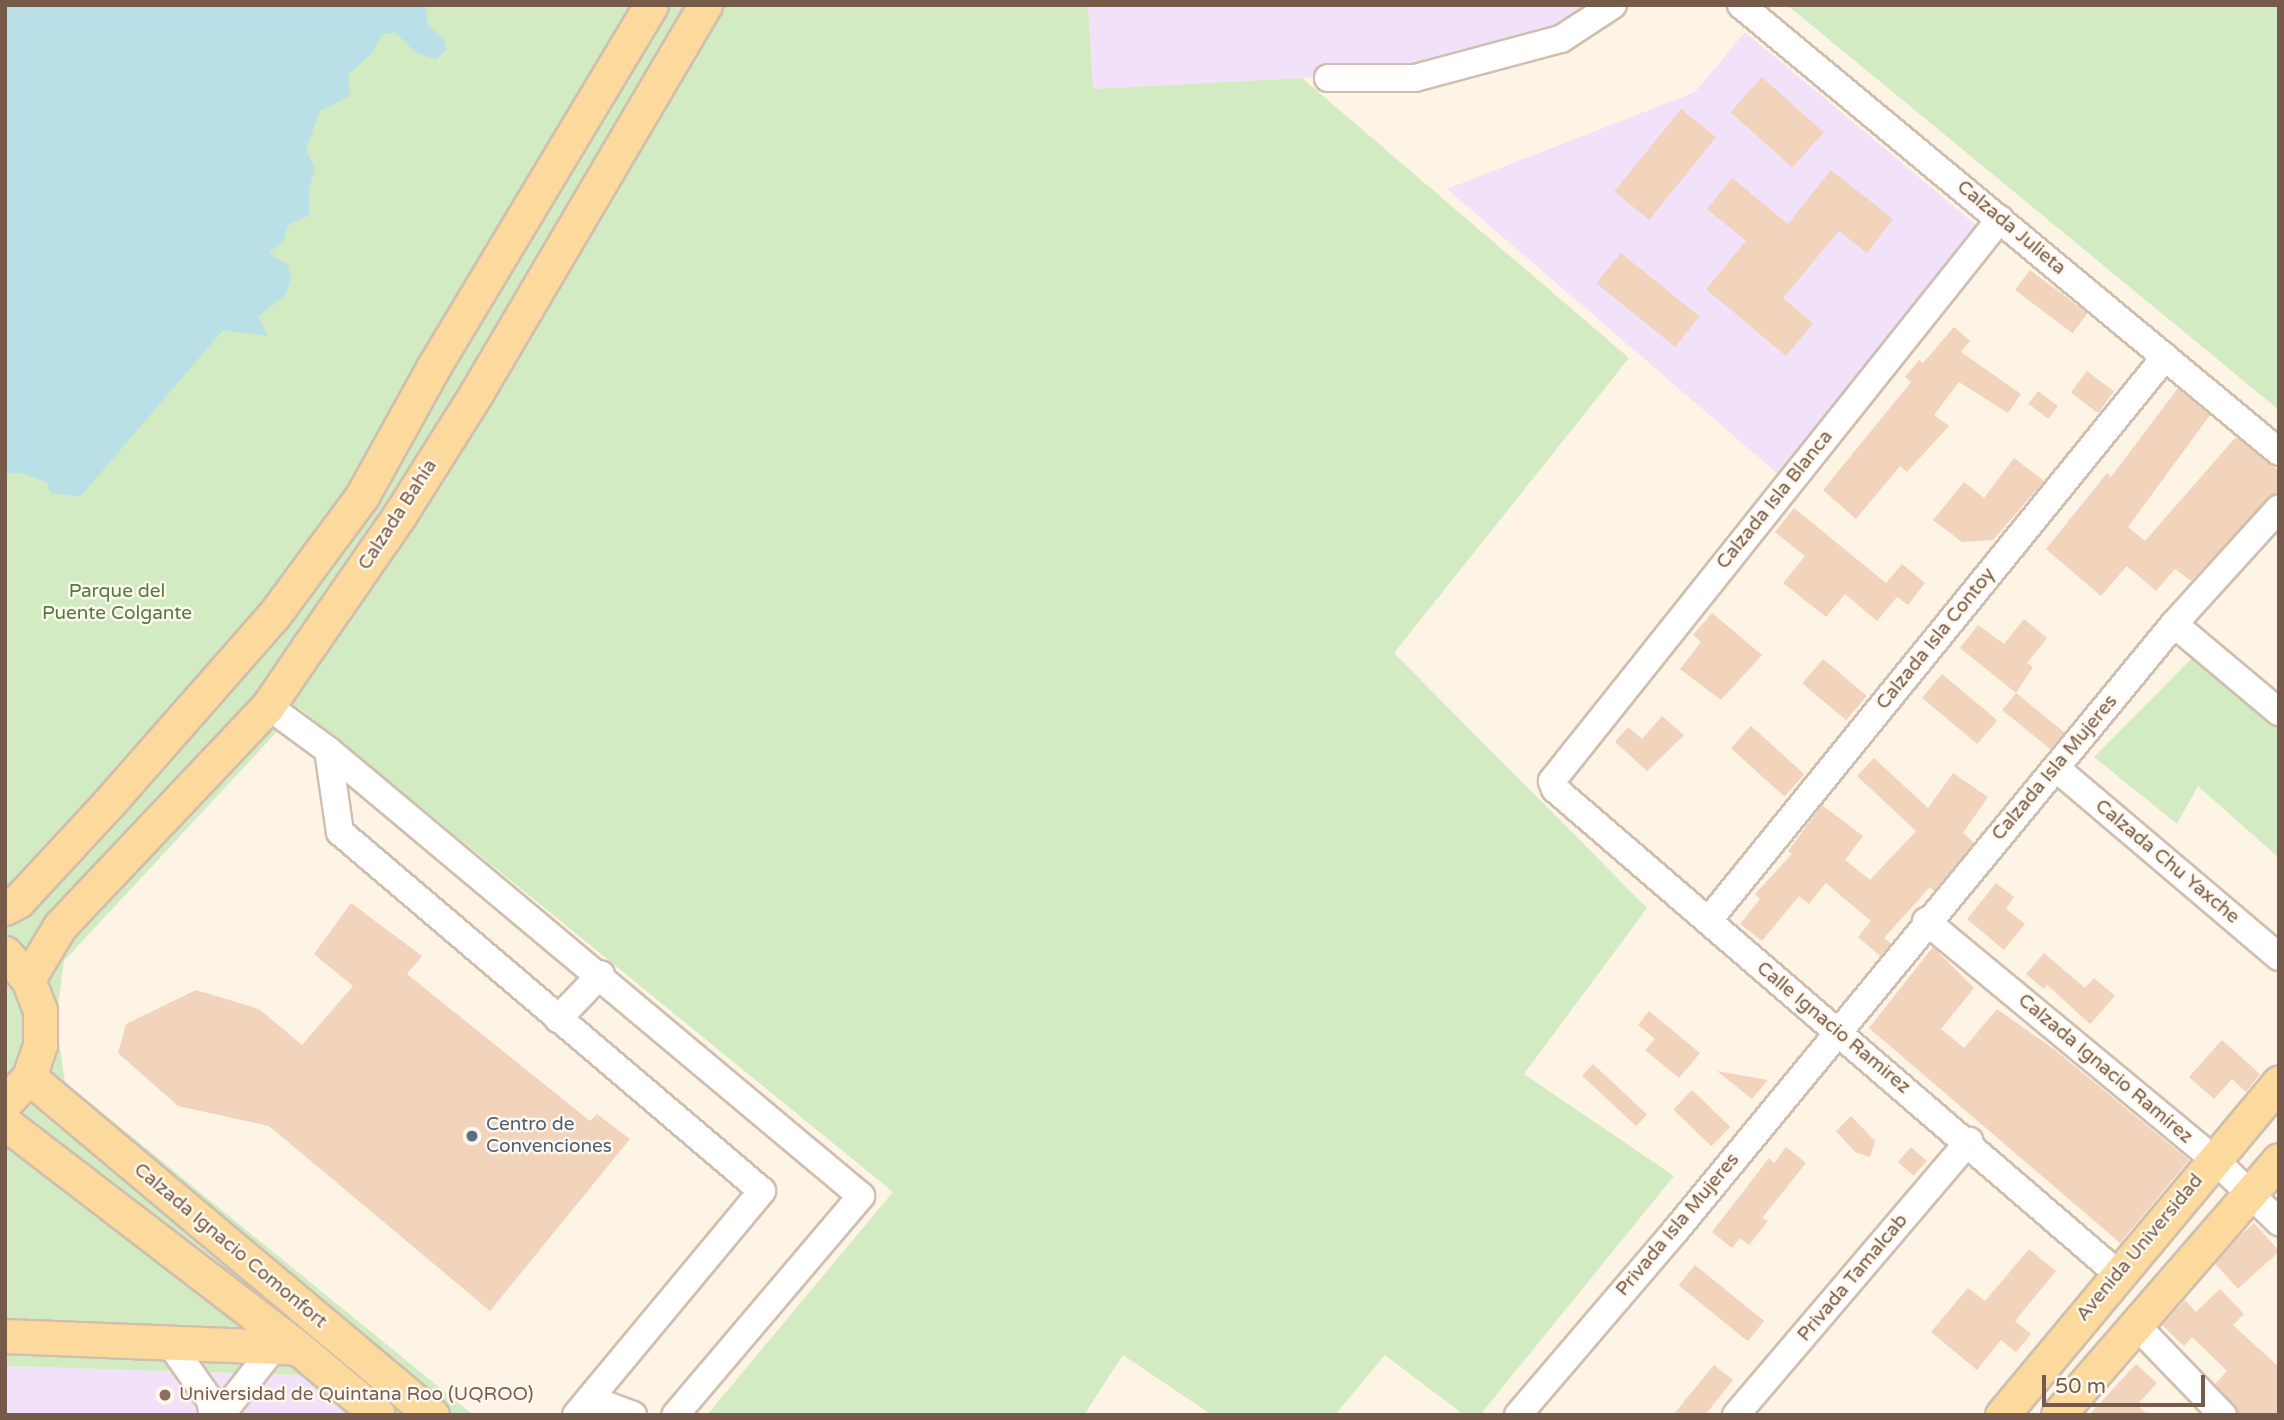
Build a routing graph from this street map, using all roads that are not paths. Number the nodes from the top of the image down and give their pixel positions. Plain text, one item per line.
1 (651, 5) edge
2 (705, 5) edge
3 (1613, 5) edge
4 (1741, 5) edge
5 (1328, 78) dead end
6 (2000, 219) junction
7 (2165, 357) junction
8 (434, 366) junction
9 (477, 392) junction
10 (2279, 452) edge
11 (2279, 508) edge
12 (2174, 624) junction
13 (268, 706) junction
14 (2279, 712) edge
15 (328, 750) junction
16 (2056, 768) junction
17 (1552, 781) joint
18 (5, 908) edge
19 (1707, 921) junction
20 (1926, 922) junction
21 (5, 953) edge
22 (2279, 957) edge
23 (601, 974) junction
24 (28, 979) junction
25 (558, 1019) junction
26 (1836, 1033) junction
27 (29, 1077) junction
28 (2279, 1082) edge
29 (5, 1103) edge
30 (5, 1123) edge
31 (1969, 1141) junction
32 (2214, 1159) junction
33 (2279, 1160) edge
34 (2251, 1195) junction
35 (2279, 1222) edge
36 (2118, 1274) junction
37 (2135, 1324) junction
38 (5, 1336) edge
39 (168, 1341) junction
40 (287, 1347) junction
41 (583, 1407) edge
42 (214, 1415) edge
43 (221, 1415) edge
44 (378, 1415) edge
45 (432, 1415) edge
46 (632, 1415) edge
47 (675, 1415) edge
48 (1518, 1415) edge
49 (1737, 1415) edge
50 (2002, 1415) edge
51 (2058, 1415) edge
52 (2223, 1415) edge

1 - 8 main road
2 - 9 main road, Calzada Bahía
3 - 5 street
4 - 6 street, Calzada Julieta
6 - 7 street, Calzada Julieta
6 - 17 street, Calzada Isla Blanca
7 - 10 street, Calzada Julieta
7 - 19 street, Calzada Isla Contoy
8 - 9 main road
8 - 18 main road
9 - 13 main road, Calzada Bahía
11 - 12 street, Calzada Isla Mujeres
12 - 14 street
12 - 16 street, Calzada Isla Mujeres
13 - 15 street
13 - 24 main road, Calzada Bahía
15 - 23 street
15 - 25 street
16 - 20 street, Calzada Isla Mujeres
16 - 22 street, Calzada Chu Yaxche
17 - 19 street, Calle Ignacio Ramirez
19 - 26 street, Calle Ignacio Ramirez
20 - 26 street, Calzada Isla Mujeres
20 - 32 street, Calzada Ignacio Ramírez
21 - 24 main road
23 - 25 street
23 - 47 street
24 - 27 main road
25 - 41 street
26 - 31 street, Calle Ignacio Ramirez
26 - 48 street, Privada Isla Mujeres
27 - 29 main road
27 - 45 main road, Calzada Ignacio Comonfort
28 - 32 main road, Avenida Universidad
30 - 40 main road, Calzada Ignacio Comonfort
31 - 36 street, Calle Ignacio Ramirez
31 - 49 street, Privada Tamalcab
32 - 34 street, Calzada Ignacio Ramírez
32 - 36 main road, Avenida Universidad
33 - 34 main road
34 - 35 street, Calzada Ignacio Ramírez
34 - 37 main road
36 - 50 main road, Avenida Universidad
37 - 51 main road
37 - 52 street
38 - 39 main road
39 - 40 main road
39 - 42 street
40 - 43 street
40 - 44 main road, Calzada Ignacio Comonfort
41 - 46 street

